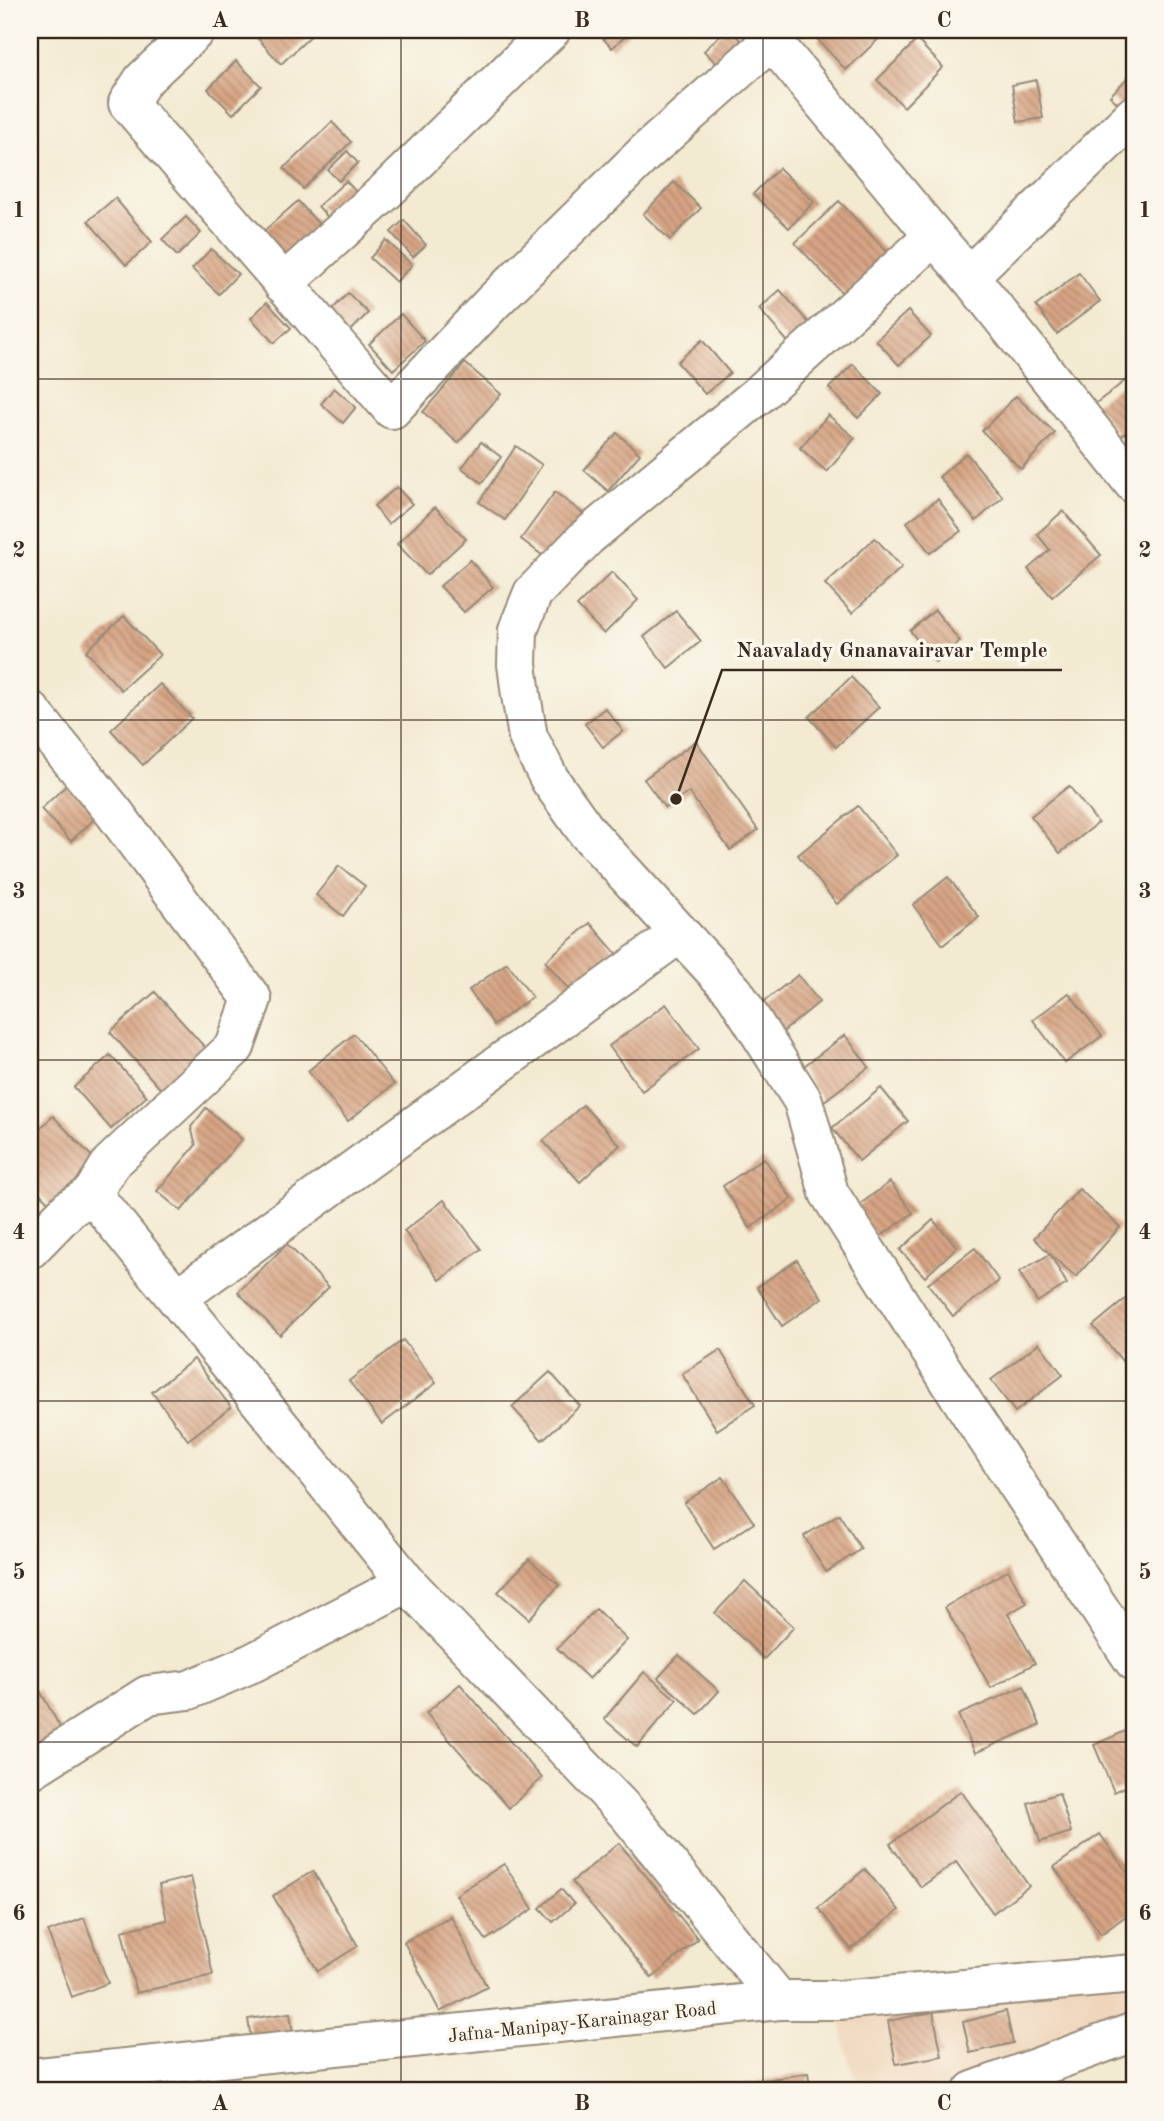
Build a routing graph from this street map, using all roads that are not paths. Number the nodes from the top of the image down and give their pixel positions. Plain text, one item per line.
1 (196, 30) edge
2 (551, 30) edge
3 (767, 35) edge
4 (1134, 115) edge
5 (934, 236) junction
6 (969, 276) junction
7 (284, 284) junction
8 (1134, 484) edge
9 (30, 710) edge
10 (680, 933) junction
11 (92, 1194) junction
12 (30, 1247) edge
13 (177, 1298) junction
14 (407, 1583) junction
15 (1134, 1661) edge
16 (30, 1770) edge
17 (1134, 1974) edge
18 (779, 2000) junction
19 (1134, 2032) edge
20 (30, 2078) edge
21 (973, 2091) edge

1 - 7 street
2 - 7 street
3 - 5 street
3 - 7 street
4 - 6 street
5 - 6 street
5 - 10 street
6 - 8 street
9 - 11 street
10 - 13 street
10 - 15 street
11 - 12 street
11 - 13 street
13 - 14 street
14 - 16 street
14 - 18 street
17 - 18 street, Jafna-Manipay-Karainagar Road
18 - 20 street, Jafna-Manipay-Karainagar Road
19 - 21 street

